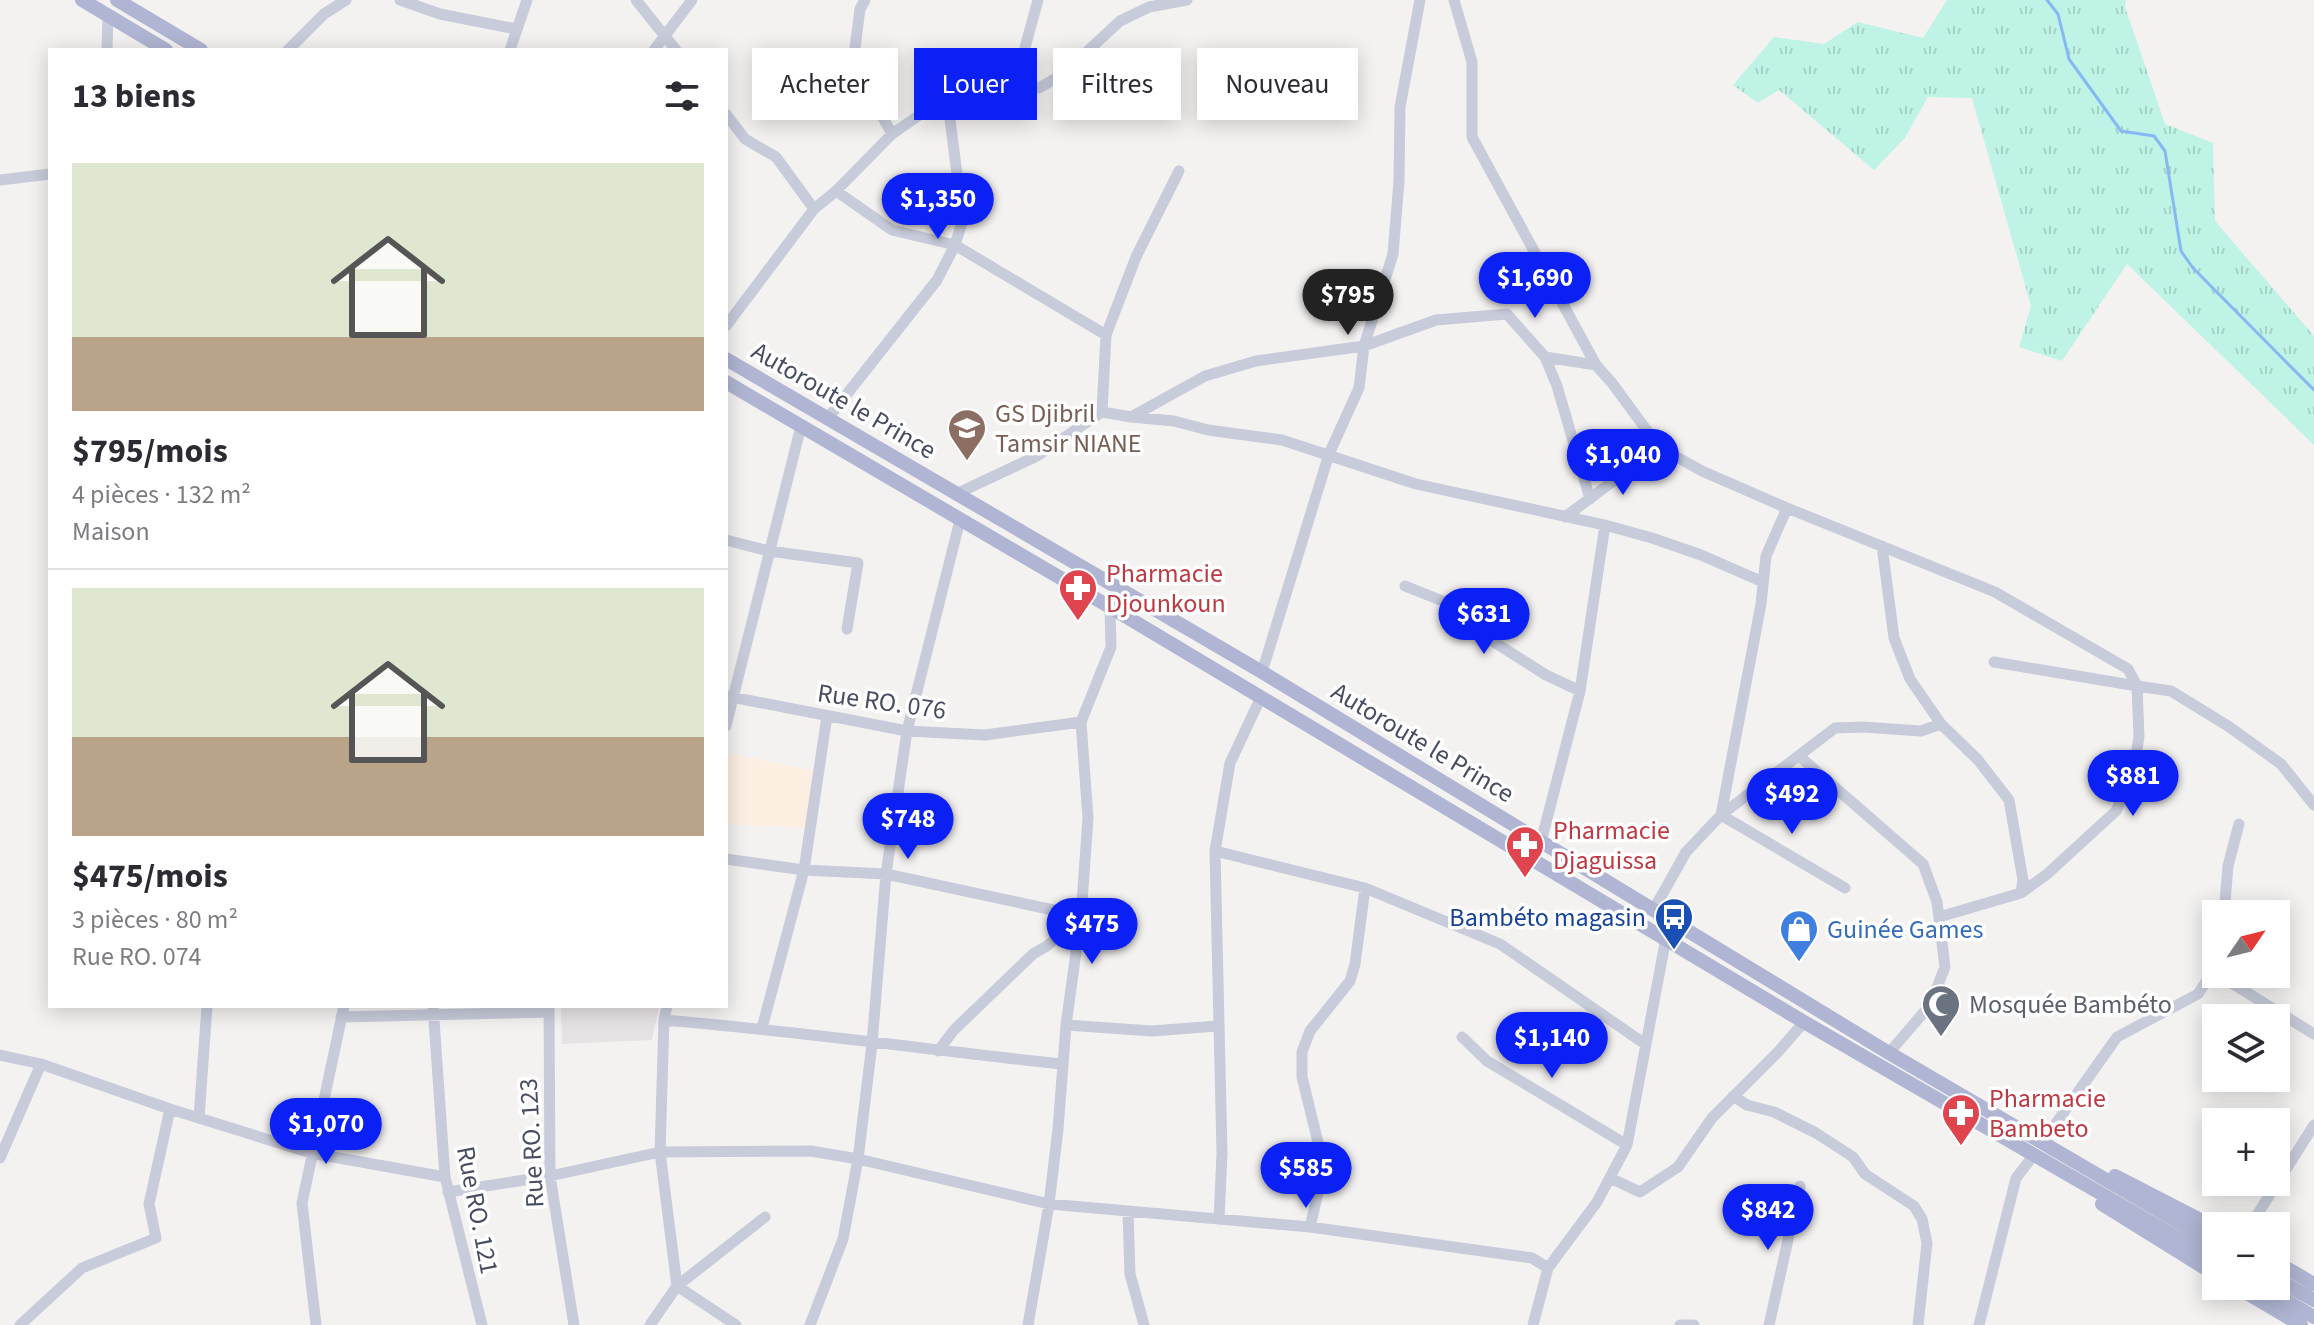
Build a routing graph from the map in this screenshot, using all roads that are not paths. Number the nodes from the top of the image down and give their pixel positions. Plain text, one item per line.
1 (82, 0) edge
2 (117, 0) edge
3 (346, 0) edge
4 (400, 0) edge
5 (527, 0) edge
6 (636, 0) edge
7 (692, 0) edge
8 (865, 0) edge
9 (1038, 0) edge
10 (1187, 0) edge
11 (1420, 0) edge
12 (1454, 0) edge
13 (108, 16) junction
14 (516, 29) junction
15 (665, 35) junction
16 (107, 48) edge
17 (163, 48) edge
18 (198, 48) edge
19 (290, 48) edge
20 (511, 48) edge
21 (655, 48) edge
22 (675, 48) edge
23 (1025, 48) edge
24 (1037, 88) edge
25 (728, 117) edge
26 (914, 119) edge
27 (950, 120) edge
28 (892, 134) junction
29 (1179, 171) dead end
30 (48, 174) edge
31 (0, 180) edge
32 (836, 191) junction
33 (814, 209) junction
34 (955, 245) junction
35 (728, 323) edge
36 (1106, 335) junction
37 (1364, 346) junction
38 (1545, 357) junction
39 (728, 360) edge
40 (1596, 365) junction
41 (728, 383) edge
42 (1102, 412) junction
43 (1131, 417) junction
44 (828, 418) junction
45 (801, 426) junction
46 (1659, 447) junction
47 (1329, 454) junction
48 (956, 494) junction
49 (1590, 499) junction
50 (1787, 508) junction
51 (1565, 517) junction
52 (960, 520) junction
53 (1605, 525) junction
54 (728, 541) edge
55 (1882, 546) junction
56 (769, 551) junction
57 (1763, 582) junction
58 (1405, 586) dead end
59 (1110, 607) junction
60 (847, 629) dead end
61 (1994, 662) dead end
62 (1262, 672) junction
63 (2137, 686) junction
64 (1580, 691) junction
65 (729, 697) edge
66 (1261, 697) junction
67 (827, 716) junction
68 (1081, 722) junction
69 (1941, 724) junction
70 (907, 731) junction
71 (1799, 756) junction
72 (2314, 805) edge
73 (1721, 815) junction
74 (2239, 824) dead end
75 (1541, 842) junction
76 (1215, 851) junction
77 (728, 859) edge
78 (804, 870) junction
79 (886, 874) junction
80 (1365, 888) junction
81 (1845, 888) dead end
82 (2021, 893) junction
83 (2225, 900) edge
84 (1654, 909) junction
85 (1081, 916) junction
86 (1939, 917) junction
87 (1666, 938) junction
88 (2203, 988) edge
89 (2239, 988) edge
90 (207, 1008) edge
91 (667, 1008) edge
92 (549, 1009) edge
93 (432, 1010) edge
94 (342, 1011) edge
95 (664, 1020) junction
96 (1804, 1022) junction
97 (1066, 1025) junction
98 (1217, 1026) junction
99 (762, 1028) junction
100 (2314, 1034) edge
101 (1462, 1037) dead end
102 (872, 1044) junction
103 (1645, 1044) junction
104 (938, 1051) junction
105 (1889, 1053) junction
106 (0, 1055) edge
107 (41, 1064) junction
108 (1062, 1064) junction
109 (1733, 1096) junction
110 (170, 1109) junction
111 (199, 1118) junction
112 (2314, 1125) edge
113 (2042, 1143) junction
114 (1627, 1145) junction
115 (660, 1152) junction
116 (311, 1153) junction
117 (2033, 1156) junction
118 (0, 1158) edge
119 (858, 1159) junction
120 (550, 1176) junction
121 (445, 1177) junction
122 (1610, 1178) junction
123 (1800, 1186) dead end
124 (448, 1192) junction
125 (1049, 1204) junction
126 (2259, 1212) edge
127 (1128, 1213) junction
128 (765, 1217) dead end
129 (1219, 1220) junction
130 (2202, 1221) edge
131 (1310, 1227) junction
132 (2202, 1236) edge
133 (2202, 1252) edge
134 (2202, 1266) edge
135 (1548, 1268) junction
136 (2290, 1270) edge
137 (2314, 1284) edge
138 (677, 1286) junction
139 (2290, 1287) edge
140 (2259, 1300) edge
141 (2285, 1300) edge
142 (2314, 1300) edge
143 (2314, 1317) edge
144 (20, 1325) edge
145 (316, 1325) edge
146 (482, 1325) edge
147 (574, 1325) edge
148 (650, 1325) edge
149 (736, 1325) edge
150 (810, 1325) edge
151 (1028, 1325) edge
152 (1144, 1325) edge
153 (1533, 1325) edge
154 (1680, 1325) edge
155 (1694, 1325) edge
156 (1769, 1325) edge
157 (1918, 1325) edge
158 (1979, 1325) edge
159 (2301, 1325) edge

1 - 13 main road
2 - 18 main road
3 - 19 street
4 - 14 street
5 - 14 street
6 - 15 street
7 - 15 street
8 - 28 street
9 - 23 street
10 - 24 street
11 - 37 street
12 - 40 street
13 - 16 street
13 - 17 main road
14 - 20 street
15 - 21 street
15 - 22 street
25 - 33 street
26 - 28 street
27 - 34 street
28 - 32 street
29 - 36 street
30 - 31 street
32 - 33 street
32 - 34 street
33 - 35 street
34 - 36 street
34 - 44 street
36 - 42 street
37 - 38 street
37 - 43 street
37 - 47 street
38 - 40 street
38 - 49 street
39 - 44 main road, Autoroute le Prince
40 - 46 street
41 - 45 main road, Autoroute le Prince
42 - 43 street
42 - 48 street
43 - 47 street
44 - 48 main road, Autoroute le Prince
45 - 52 main road, Autoroute le Prince
45 - 56 street
46 - 49 street
46 - 50 street
47 - 51 street
47 - 62 street
48 - 62 main road, Autoroute le Prince
49 - 51 street
50 - 55 street
50 - 57 street
51 - 53 street
52 - 59 main road, Autoroute le Prince
52 - 70 street
53 - 57 street
53 - 64 street
54 - 56 street
55 - 63 street
55 - 69 street
56 - 60 street
56 - 65 street
57 - 73 street
58 - 64 street
59 - 66 main road, Autoroute le Prince
59 - 68 street
61 - 63 street
62 - 75 main road, Autoroute le Prince
63 - 72 street
63 - 82 street
64 - 75 street
65 - 67 street, Rue RO. 076
66 - 76 street
66 - 87 main road, Autoroute le Prince
67 - 70 street, Rue RO. 076
67 - 78 street
68 - 70 street, Rue RO. 076
68 - 85 street
69 - 71 street
69 - 82 street
70 - 79 street
71 - 73 street
71 - 86 street
73 - 81 street
73 - 84 street
74 - 83 street
75 - 84 main road, Autoroute le Prince
76 - 80 street
76 - 98 street
77 - 78 street
78 - 79 street
78 - 99 street
79 - 85 street
79 - 102 street
80 - 103 street
80 - 131 street
82 - 86 street
84 - 105 main road, Autoroute le Prince
85 - 97 street
85 - 104 street
86 - 105 street
87 - 96 main road, Autoroute le Prince
87 - 103 street
88 - 113 street
89 - 100 street
90 - 111 street
91 - 95 street
92 - 93 street
92 - 120 street, Rue RO. 123
93 - 94 street
93 - 121 street, Rue RO. 121
94 - 116 street
95 - 99 street
95 - 115 street
96 - 109 street
96 - 117 main road, Autoroute le Prince
97 - 98 street
97 - 108 street
98 - 129 street
99 - 102 street
101 - 114 street
102 - 104 street
102 - 119 street
103 - 114 street
104 - 108 street
105 - 113 main road, Autoroute le Prince
106 - 107 street
107 - 110 street
107 - 118 street
108 - 125 street
109 - 122 street
109 - 157 street
110 - 111 street
110 - 144 street
111 - 116 street
112 - 126 street
113 - 130 main road
113 - 132 main road, Autoroute le Prince
114 - 122 street
115 - 119 street
115 - 120 street
115 - 138 street
116 - 121 street
116 - 145 street
117 - 133 main road, Autoroute le Prince
117 - 134 main road
117 - 158 street
119 - 125 street
119 - 150 street
120 - 124 street
120 - 147 street, Rue RO. 123
121 - 124 street, Rue RO. 121
122 - 135 street
123 - 156 street
124 - 146 street, Rue RO. 121
125 - 127 street
125 - 151 street
127 - 129 street
127 - 152 street
128 - 138 street
129 - 131 street
131 - 135 street
135 - 153 street
136 - 137 main road
138 - 148 street
138 - 149 street
139 - 142 main road
140 - 159 main road
141 - 143 main road
154 - 155 street

